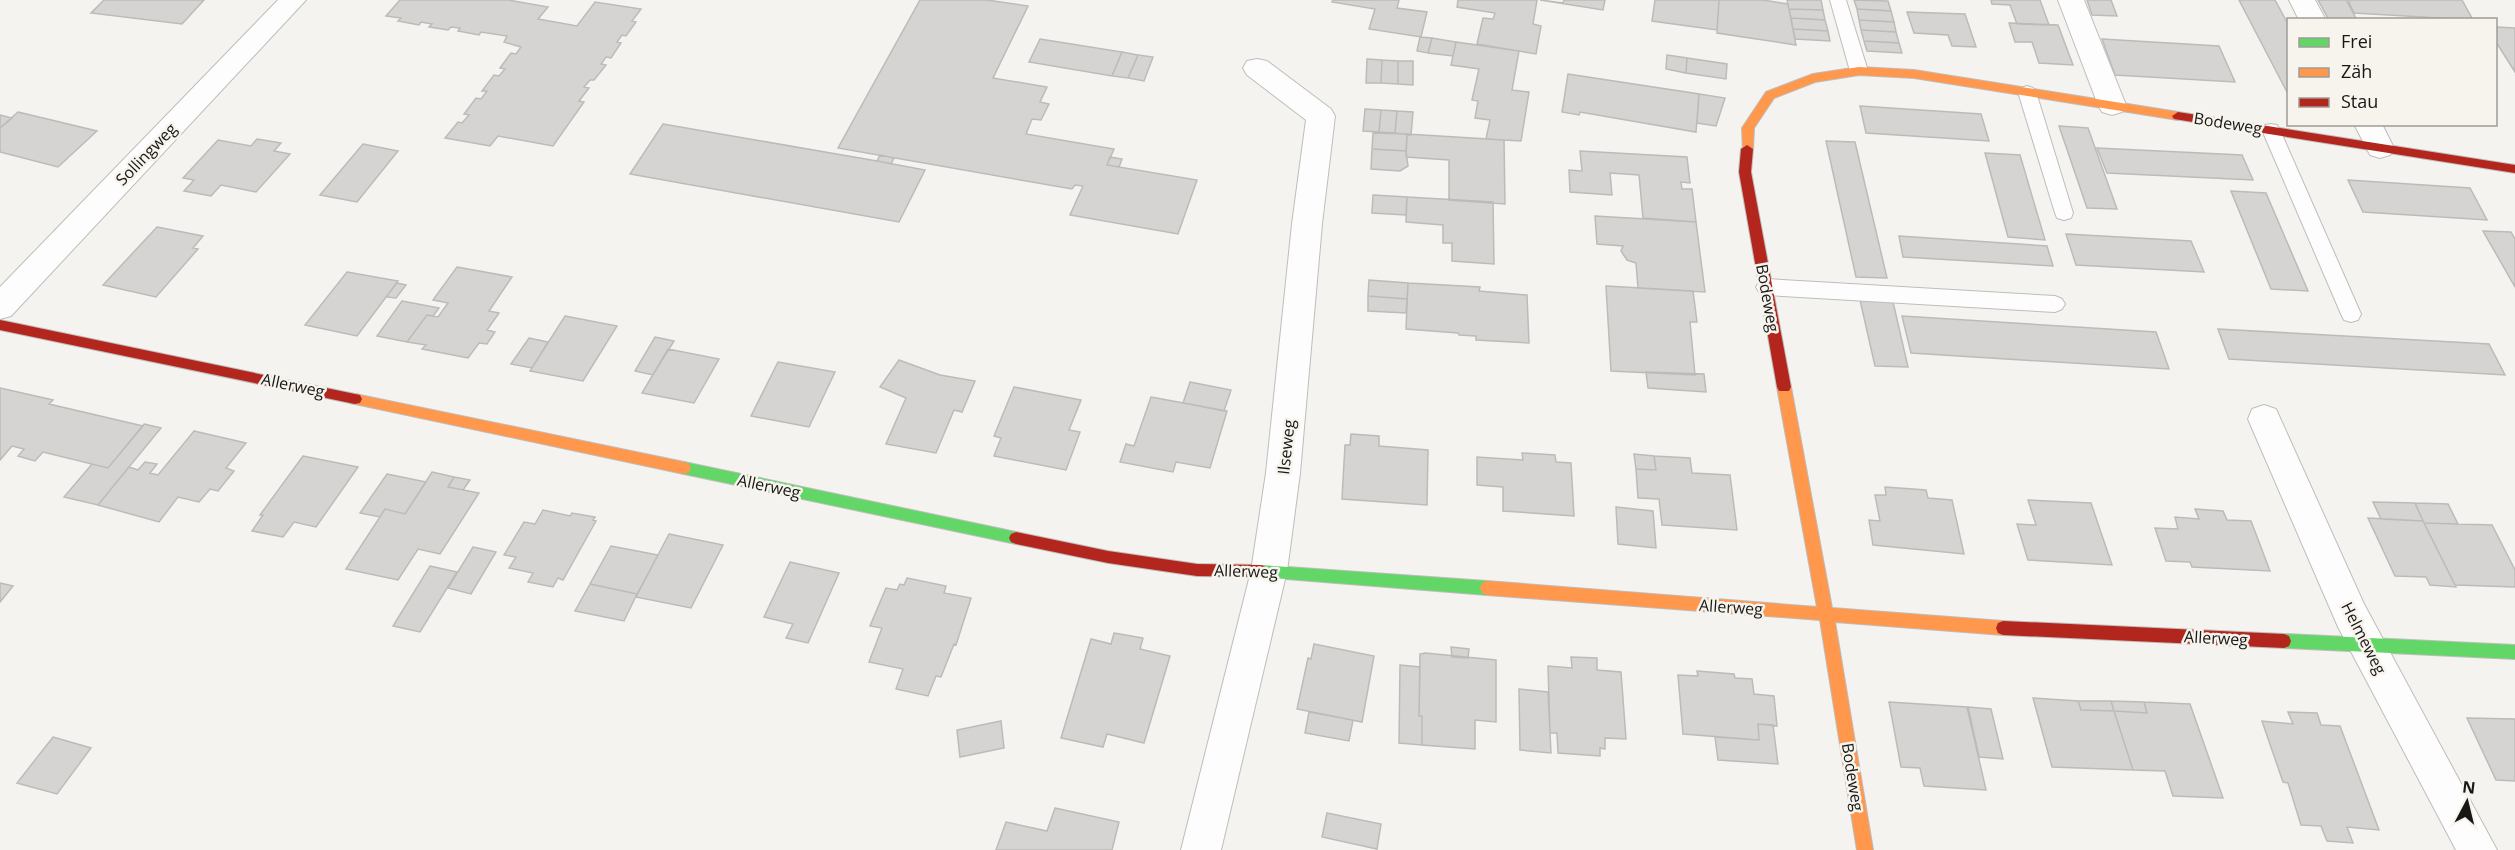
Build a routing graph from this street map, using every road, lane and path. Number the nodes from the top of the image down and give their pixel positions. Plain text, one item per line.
1 (293, 0) edge
2 (1838, 0) edge
3 (2071, 0) edge
4 (2302, 0) edge
5 (2312, 18) edge
6 (1257, 69) dead end
7 (1858, 71) junction
8 (2027, 92) junction
9 (2112, 105) junction
10 (2271, 130) junction
11 (2374, 136) edge
12 (2515, 169) edge
13 (2064, 213) dead end
14 (13, 278) edge
15 (1766, 287) junction
16 (2055, 304) dead end
17 (0, 308) edge
18 (2351, 314) dead end
19 (0, 325) edge
20 (2264, 420) dead end
21 (1269, 571) junction
22 (1826, 614) junction
23 (2367, 646) junction
24 (2515, 652) edge
25 (1201, 850) edge
26 (1865, 850) edge
27 (2477, 850) edge

1 - 14 street, Sollingweg
2 - 7 lane
3 - 9 street
4 - 5 street
6 - 21 street, Ilseweg
7 - 8 street, Bodeweg
7 - 15 street, Bodeweg
8 - 9 street, Bodeweg
8 - 13 lane
9 - 10 street, Bodeweg
10 - 11 street, Bodeweg
10 - 18 lane
11 - 12 street, Bodeweg
14 - 17 street, Sollingweg
15 - 16 lane
15 - 22 street, Bodeweg
19 - 21 street, Allerweg
20 - 23 street, Helmeweg
21 - 22 street, Allerweg
21 - 25 street, Ilseweg
22 - 23 street, Allerweg
22 - 26 street, Bodeweg
23 - 24 street, Allerweg
23 - 27 street, Helmeweg

